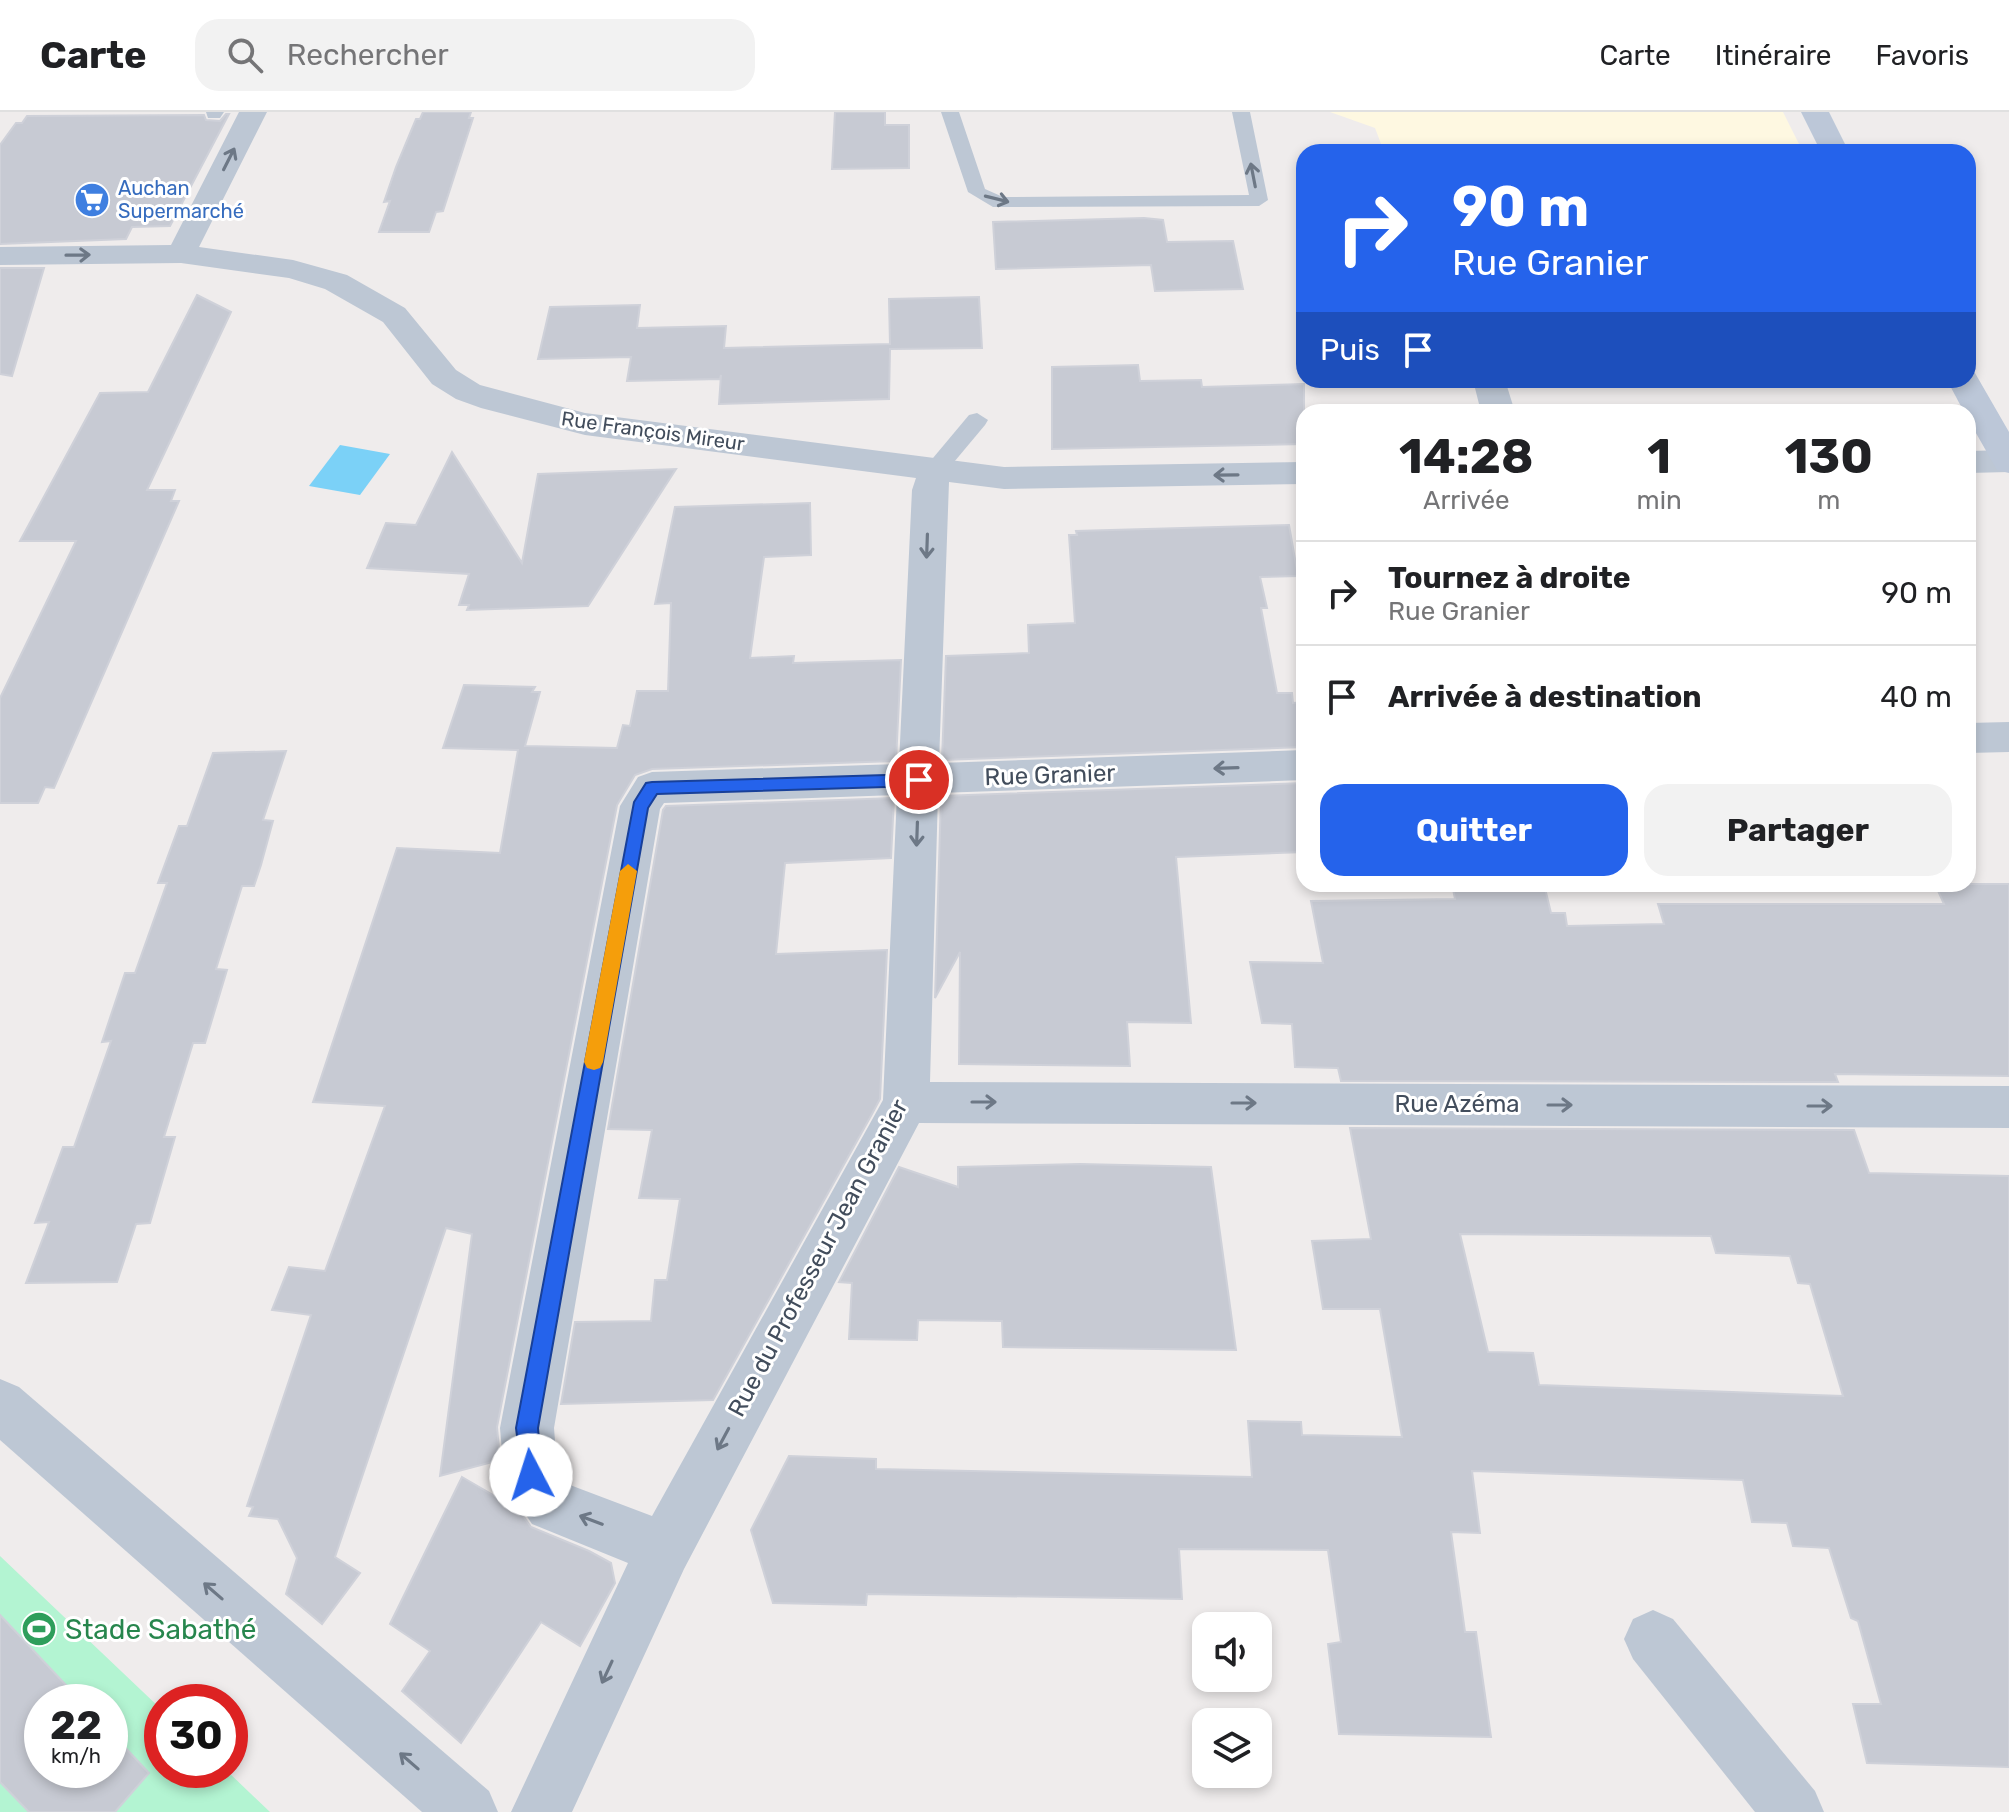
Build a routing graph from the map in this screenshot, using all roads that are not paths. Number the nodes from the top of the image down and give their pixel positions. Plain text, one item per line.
1 (253, 112) edge
2 (950, 112) edge
3 (1241, 112) edge
4 (1815, 112) edge
5 (1831, 144) edge
6 (181, 254) junction
7 (0, 256) edge
8 (1968, 388) edge
9 (977, 420) dead end
10 (2009, 461) edge
11 (1976, 462) edge
12 (936, 469) junction
13 (1296, 473) edge
14 (2009, 737) edge
15 (1976, 738) edge
16 (1296, 765) edge
17 (919, 780) junction
18 (906, 1102) junction
19 (2009, 1107) edge
20 (0, 1405) edge
21 (664, 1549) junction
22 (1653, 1639) dead end
23 (468, 1812) edge
24 (541, 1812) edge
25 (1794, 1812) edge

6 -> 1 street
2 -> 3 lane
4 - 5 main road
7 -> 6 street, Rue François Mireur
6 - 12 street, Rue François Mireur
8 - 10 main road
9 - 12 lane
10 - 11 street
13 -> 12 street, Rue François Mireur
12 -> 17 street, Rue du Professeur Jean Granier
14 - 15 street
16 -> 17 street, Rue Granier
17 -> 18 street, Rue du Professeur Jean Granier
21 -> 17 street, Rue Granier
18 -> 19 street, Rue Azéma
18 -> 21 street, Rue du Professeur Jean Granier
23 -> 20 street
21 -> 24 street, Rue du Professeur Jean Granier
22 - 25 street

